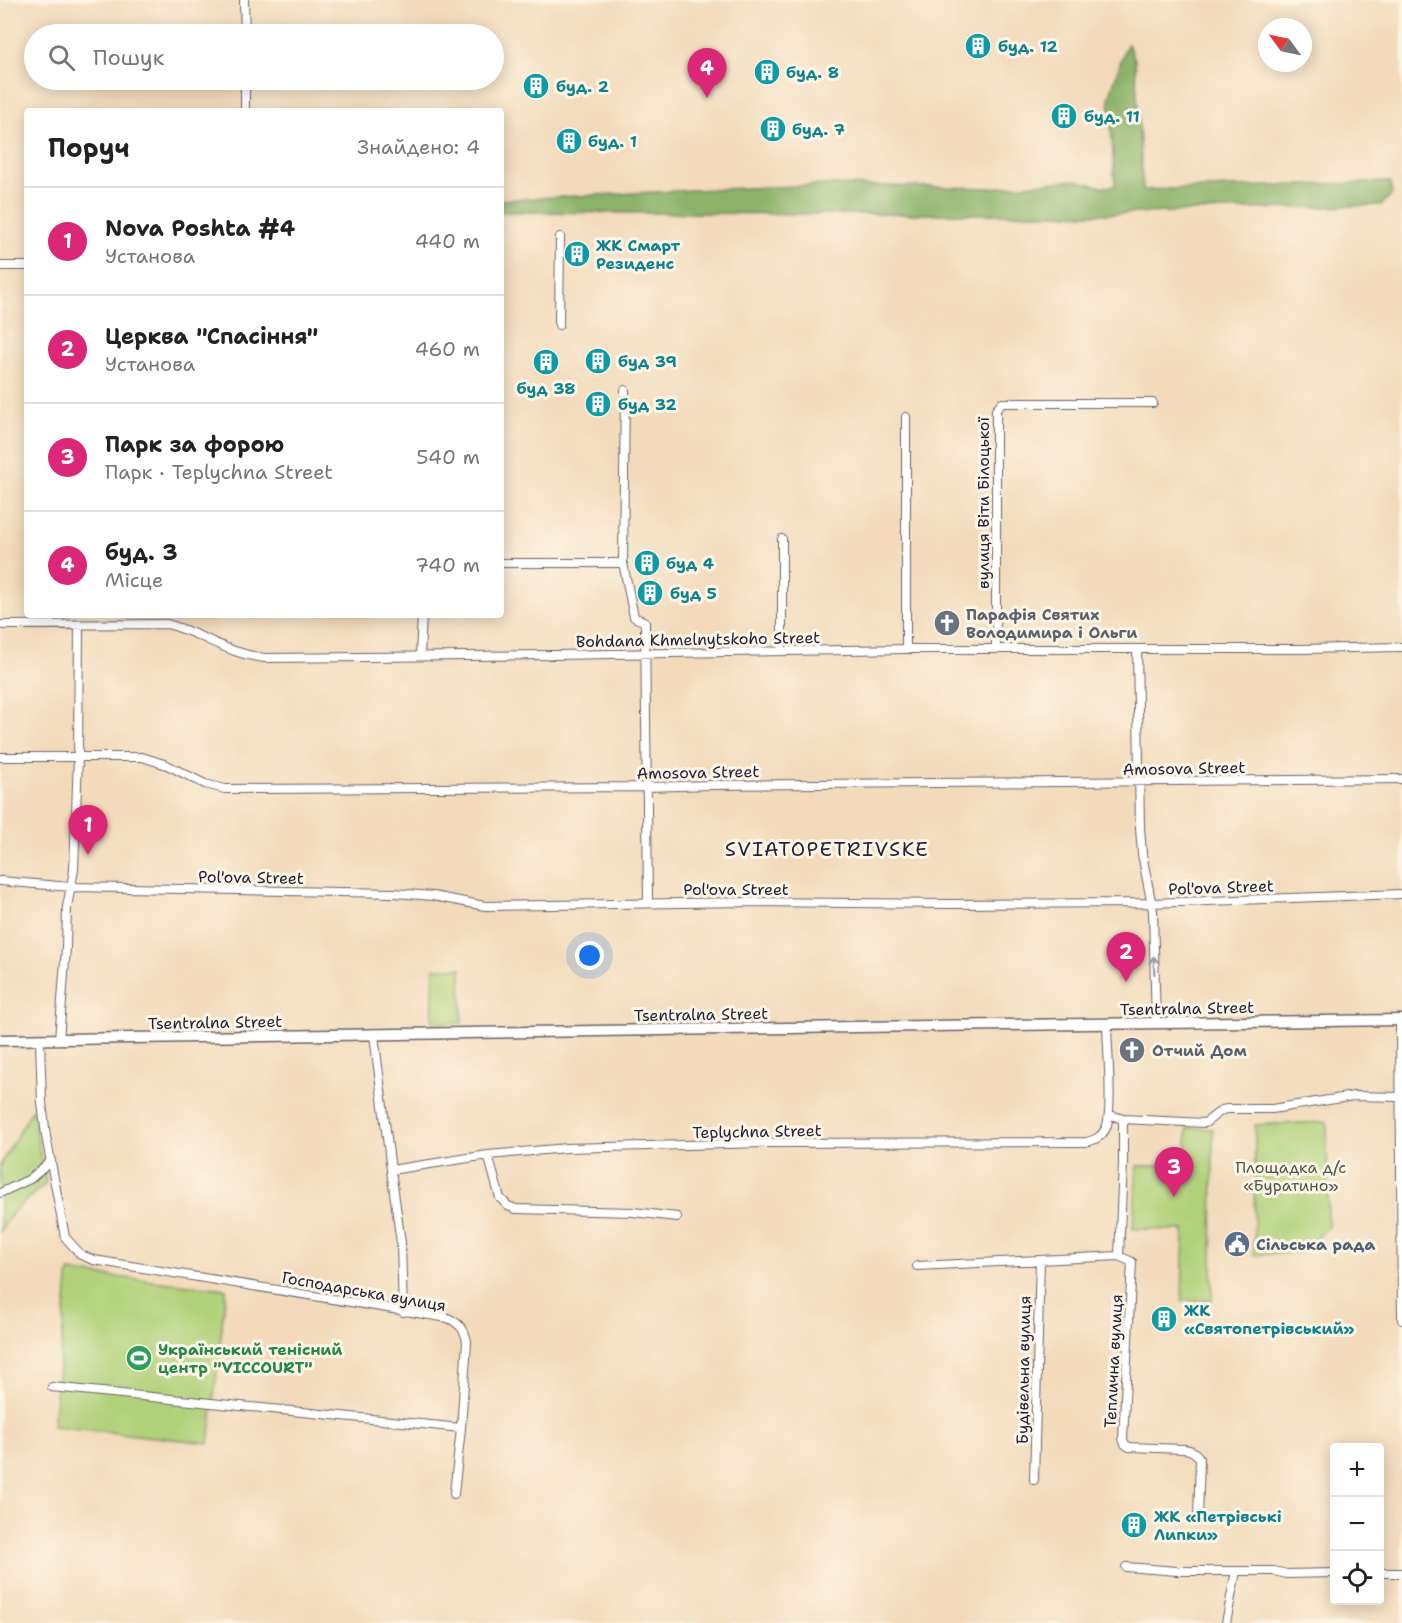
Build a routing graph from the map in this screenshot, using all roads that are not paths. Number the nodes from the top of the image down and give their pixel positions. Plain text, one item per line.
1 (244, 0) edge
2 (244, 24) edge
3 (245, 90) edge
4 (245, 108) edge
5 (560, 237) dead end
6 (0, 266) edge
7 (24, 266) edge
8 (559, 325) dead end
9 (625, 390) dead end
10 (1153, 403) dead end
11 (906, 417) dead end
12 (782, 539) dead end
13 (504, 563) edge
14 (623, 563) junction
15 (422, 618) edge
16 (0, 625) edge
17 (79, 625) junction
18 (1402, 647) edge
19 (906, 648) junction
20 (996, 648) junction
21 (1137, 649) junction
22 (782, 650) junction
23 (645, 654) junction
24 (420, 656) junction
25 (0, 757) edge
26 (78, 757) junction
27 (1402, 779) edge
28 (1138, 782) junction
29 (646, 787) junction
30 (0, 881) edge
31 (71, 887) junction
32 (1402, 894) edge
33 (648, 903) junction
34 (1151, 903) junction
35 (1401, 1020) edge
36 (1107, 1024) junction
37 (1156, 1024) junction
38 (374, 1035) junction
39 (39, 1040) junction
40 (59, 1040) junction
41 (0, 1041) edge
42 (1400, 1097) junction
43 (1110, 1115) junction
44 (1123, 1119) junction
45 (488, 1155) junction
46 (51, 1161) junction
47 (391, 1170) junction
48 (0, 1193) edge
49 (677, 1217) dead end
50 (1119, 1256) junction
51 (1040, 1260) junction
52 (917, 1266) dead end
53 (403, 1312) junction
54 (1402, 1320) edge
55 (52, 1387) dead end
56 (460, 1428) junction
57 (1034, 1480) dead end
58 (454, 1494) dead end
59 (1198, 1517) dead end
60 (1126, 1568) dead end
61 (1236, 1571) junction
62 (1402, 1572) edge
63 (1330, 1573) edge
64 (1384, 1573) edge
65 (1226, 1623) edge

1 - 2 street
3 - 4 street
5 - 8 street
6 - 7 street
9 - 14 street
10 - 20 street, вулиця Віти Білоцької
11 - 19 street
12 - 22 street
13 - 14 street
14 - 23 street
15 - 24 street
16 - 17 street, Bohdana Khmelnytskoho Street
17 - 24 street, Bohdana Khmelnytskoho Street
17 - 26 street
18 - 21 street, Bohdana Khmelnytskoho Street
19 - 20 street, Bohdana Khmelnytskoho Street
19 - 22 street, Bohdana Khmelnytskoho Street
20 - 21 street, Bohdana Khmelnytskoho Street
21 - 28 street
22 - 23 street, Bohdana Khmelnytskoho Street
23 - 24 street, Bohdana Khmelnytskoho Street
23 - 29 street
25 - 26 street, Amosova Street
26 - 29 street, Amosova Street
26 - 31 street
27 - 28 street, Amosova Street
28 - 29 street, Amosova Street
28 - 34 street
29 - 33 street
30 - 31 street, Pol'ova Street
31 - 33 street, Pol'ova Street
31 - 40 street
32 - 34 street, Pol'ova Street
33 - 34 street, Pol'ova Street
37 -> 34 street
35 - 37 main road, Tsentralna Street
35 - 42 street
36 - 37 main road, Tsentralna Street
36 - 38 main road, Tsentralna Street
36 - 43 street
38 - 40 main road, Tsentralna Street
38 - 47 street
39 - 40 main road, Tsentralna Street
39 - 41 main road, Tsentralna Street
39 - 46 street, Господарська вулиця
42 - 44 street
42 - 54 street
43 - 44 street
43 - 45 street, Teplychna Street
44 - 50 street
45 - 47 street, Teplychna Street
45 - 49 street
46 - 48 street
46 - 53 street, Господарська вулиця
47 - 53 street
50 - 51 street
50 - 59 street, Теплична вулиця
51 - 52 street
51 - 57 street, Будівельна вулиця
53 - 56 street, Господарська вулиця
55 - 56 street
56 - 58 street
60 - 61 street
61 - 63 street
61 - 65 street
62 - 64 street

